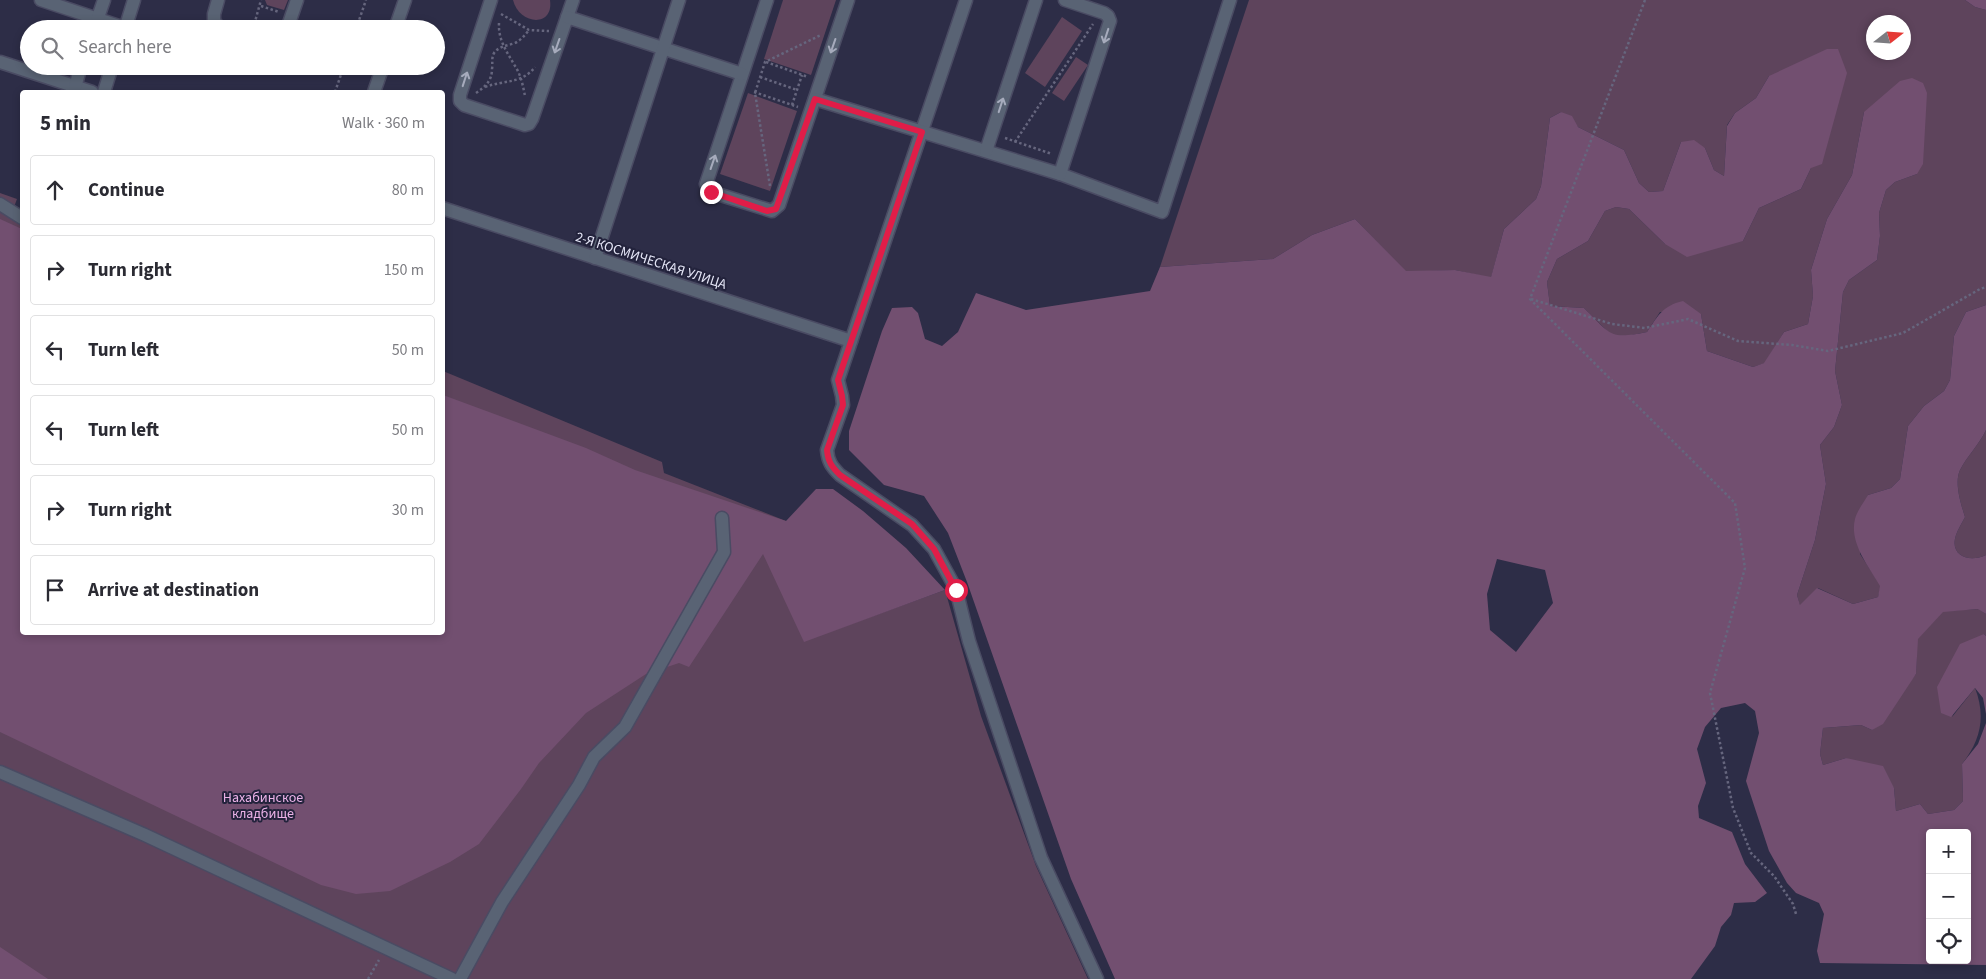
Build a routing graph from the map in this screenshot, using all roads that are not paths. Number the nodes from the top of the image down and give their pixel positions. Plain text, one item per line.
1 (41, 0) edge
2 (104, 0) edge
3 (134, 0) edge
4 (218, 0) edge
5 (296, 0) edge
6 (405, 0) edge
7 (573, 0) edge
8 (679, 0) edge
9 (767, 0) edge
10 (848, 0) edge
11 (966, 0) edge
12 (1036, 0) edge
13 (1065, 0) edge
14 (1230, 0) edge
15 (490, 5) edge
16 (567, 17) junction
17 (87, 20) edge
18 (97, 20) edge
19 (128, 20) edge
20 (214, 20) edge
21 (289, 20) edge
22 (398, 20) edge
23 (663, 48) junction
24 (0, 62) edge
25 (20, 69) edge
26 (742, 74) junction
27 (39, 75) edge
28 (78, 75) edge
29 (109, 75) edge
30 (380, 75) edge
31 (75, 87) junction
32 (85, 90) edge
33 (105, 90) edge
34 (375, 90) edge
35 (815, 99) junction
36 (922, 132) junction
37 (986, 151) junction
38 (1060, 174) junction
39 (0, 204) edge
40 (445, 209) edge
41 (20, 217) edge
42 (595, 258) junction
43 (851, 342) junction
44 (722, 518) dead end
45 (0, 772) edge
46 (452, 979) edge
47 (460, 979) edge
48 (1097, 979) edge

1 - 17 street
2 - 18 street
3 - 19 street
4 - 20 street
5 - 21 street
6 - 22 street
7 - 16 street
8 - 23 street
9 - 26 street
10 -> 35 street
11 - 36 street
37 -> 12 street
13 -> 38 street
14 - 38 street
16 -> 15 street
16 - 23 street
23 - 26 street
23 - 42 street
24 - 25 street
35 -> 26 street
27 - 31 street
28 - 31 street
29 - 33 street
30 - 34 street
31 - 32 street
35 - 36 street
36 - 37 street
36 - 43 street
37 - 38 street
39 - 41 street
40 - 42 street, 2-Я КОСМИЧЕСКАЯ УЛИЦА
42 - 43 street, 2-Я КОСМИЧЕСКАЯ УЛИЦА
43 - 48 street
44 - 47 street
45 - 46 street

